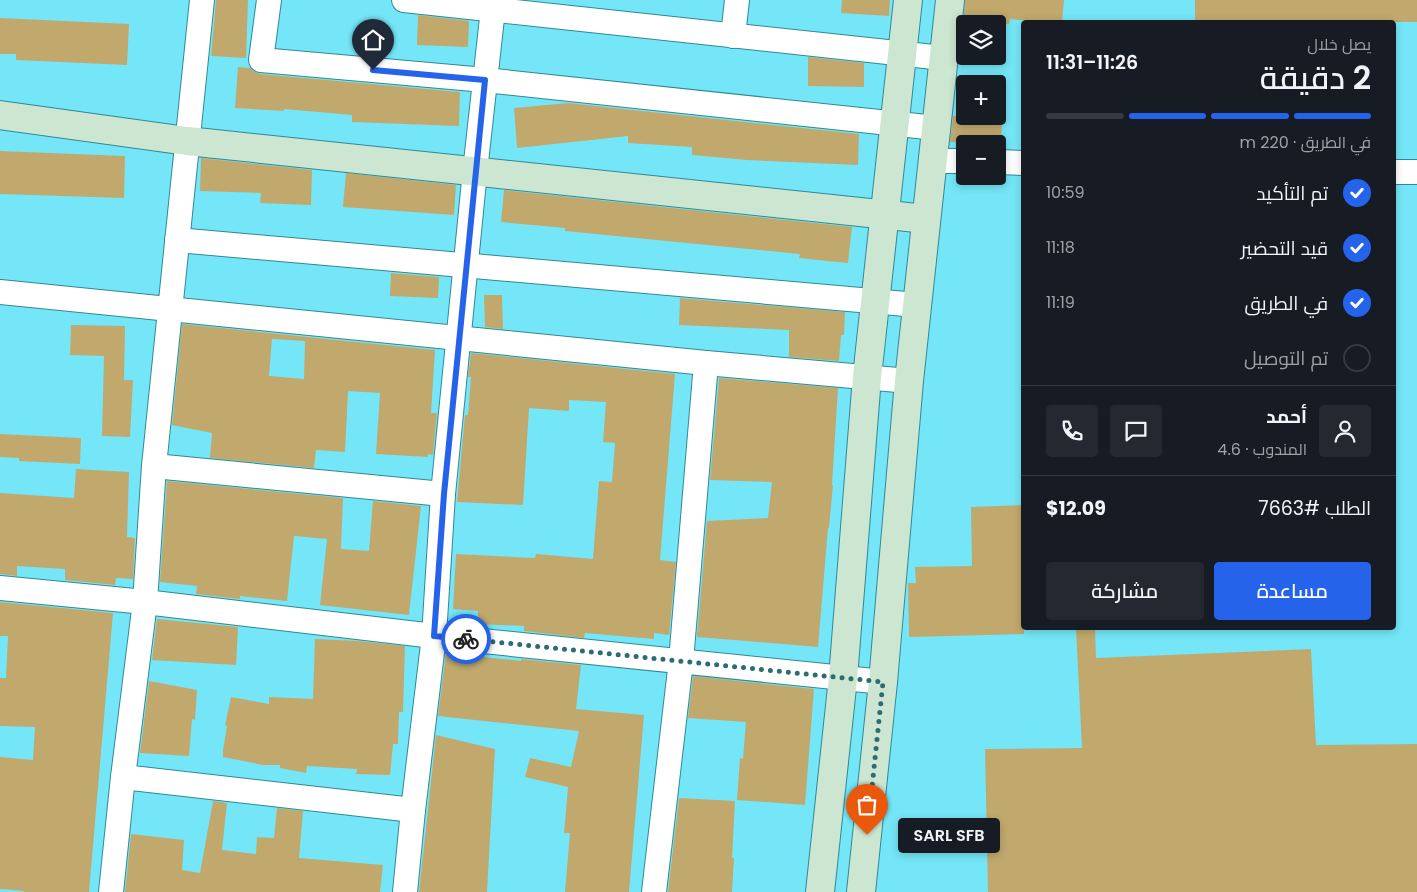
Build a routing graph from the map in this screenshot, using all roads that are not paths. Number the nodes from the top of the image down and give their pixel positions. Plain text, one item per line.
1 (202, 0) edge
2 (269, 0) edge
3 (404, 0) edge
4 (737, 0) edge
5 (908, 0) edge
6 (950, 0) edge
7 (493, 4) edge
8 (733, 36) junction
9 (902, 54) junction
10 (943, 58) junction
11 (485, 80) junction
12 (0, 115) edge
13 (894, 123) junction
14 (936, 128) junction
15 (188, 141) junction
16 (932, 160) junction
17 (956, 161) edge
18 (1006, 162) edge
19 (1021, 163) edge
20 (475, 171) junction
21 (1396, 172) edge
22 (1417, 172) edge
23 (884, 215) junction
24 (926, 219) junction
25 (177, 240) junction
26 (466, 265) junction
27 (0, 292) edge
28 (876, 300) junction
29 (917, 305) junction
30 (170, 309) junction
31 (459, 337) junction
32 (706, 363) junction
33 (867, 377) junction
34 (909, 381) junction
35 (154, 466) junction
36 (444, 494) junction
37 (0, 588) edge
38 (145, 602) junction
39 (434, 636) junction
40 (681, 661) junction
41 (843, 678) junction
42 (883, 682) junction
43 (123, 777) junction
44 (412, 810) junction
45 (111, 892) edge
46 (404, 892) edge
47 (654, 892) edge
48 (820, 892) edge
49 (861, 892) edge

1 - 15 street
2 - 11 street
3 - 7 street
4 - 8 street
5 - 9 street
6 - 10 street
7 - 8 street
7 - 11 street
8 - 9 street
9 - 10 street
9 - 13 street
10 - 14 street
11 - 13 street
11 - 20 street
12 - 15 street
13 - 14 street
13 - 23 street
14 - 16 street
15 - 20 street
15 - 25 street
16 - 17 street
16 - 24 street
18 - 19 street
20 - 23 street
20 - 26 street
21 - 22 street
23 - 24 street
23 - 28 street
24 - 29 street
25 - 26 street
25 - 30 street
26 - 28 street
26 - 31 street
27 - 30 street
28 - 29 street
28 - 33 street
29 - 34 street
30 - 31 street
30 - 35 street
31 - 32 street
31 - 36 street
32 - 33 street
32 - 40 street
33 - 34 street
33 - 41 street
34 - 42 street
35 - 36 street
35 - 38 street
36 - 39 street
37 - 38 street
38 - 39 street
38 - 43 street
39 - 40 street
39 - 44 street
40 - 41 street
40 - 47 street
41 - 42 street
41 - 48 street
42 - 49 street
43 - 44 street
43 - 45 street
44 - 46 street

